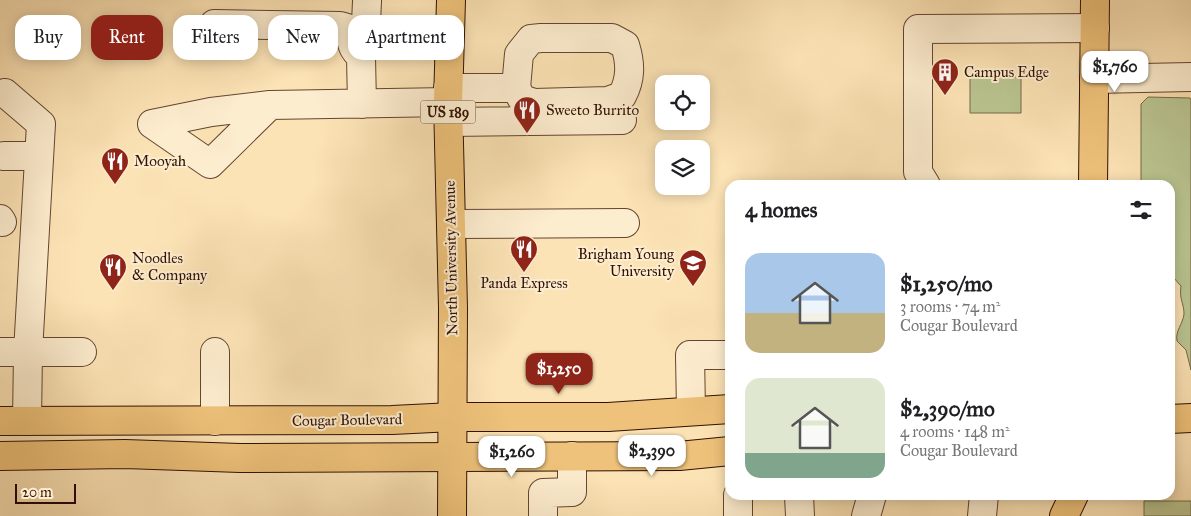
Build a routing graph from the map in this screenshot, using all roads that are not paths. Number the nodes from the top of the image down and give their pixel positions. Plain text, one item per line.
1 (451, 0) edge
2 (1095, 0) edge
3 (367, 1) edge
4 (366, 15) edge
5 (258, 25) edge
6 (1095, 28) junction
7 (348, 30) edge
8 (361, 60) edge
9 (1191, 77) edge
10 (1094, 79) junction
11 (516, 88) junction
12 (5, 93) dead end
13 (362, 104) junction
14 (448, 104) junction
15 (270, 105) junction
16 (622, 108) junction
17 (4, 156) dead end
18 (39, 156) junction
19 (923, 180) edge
20 (1093, 180) edge
21 (624, 223) dead end
22 (451, 224) junction
23 (0, 352) edge
24 (28, 352) junction
25 (82, 352) dead end
26 (215, 352) dead end
27 (725, 355) edge
28 (725, 409) edge
29 (679, 412) junction
30 (453, 417) junction
31 (1191, 418) edge
32 (1175, 419) edge
33 (0, 421) edge
34 (27, 421) junction
35 (215, 421) junction
36 (725, 451) edge
37 (0, 456) edge
38 (572, 456) junction
39 (453, 457) junction
40 (738, 500) edge
41 (799, 500) edge
42 (871, 500) edge
43 (984, 500) edge
44 (1072, 500) edge
45 (452, 516) edge
46 (543, 516) edge
47 (738, 516) edge
48 (800, 516) edge
49 (866, 516) edge
50 (982, 516) edge
51 (1064, 516) edge

1 - 14 main road, North University Avenue / US 189
2 - 6 main road
3 - 4 lane
5 - 7 lane
6 - 10 main road
6 - 19 lane
8 - 13 lane
9 - 10 lane
10 - 20 main road
11 - 14 lane
11 - 16 lane
11 - 16 lane
12 - 18 lane
13 - 14 lane
13 - 15 lane
14 - 16 lane
14 - 22 main road, North University Avenue / US 189
15 - 15 lane
17 - 18 lane
18 - 24 lane
21 - 22 lane
22 - 30 main road, North University Avenue / US 189
23 - 24 lane
24 - 25 lane
24 - 34 lane
26 - 35 lane
27 - 29 lane
28 - 29 main road, Cougar Boulevard
29 - 30 main road, Cougar Boulevard
30 - 35 main road, Cougar Boulevard
30 - 39 main road, North University Avenue / US 189
31 - 32 main road
33 - 34 main road, Cougar Boulevard
34 - 35 main road, Cougar Boulevard
36 - 38 main road
37 - 39 main road
38 - 39 main road
38 - 46 lane
39 - 45 main road, North University Avenue / US 189
40 - 47 lane
41 - 48 lane
42 - 49 lane
43 - 50 lane
44 - 51 main road

